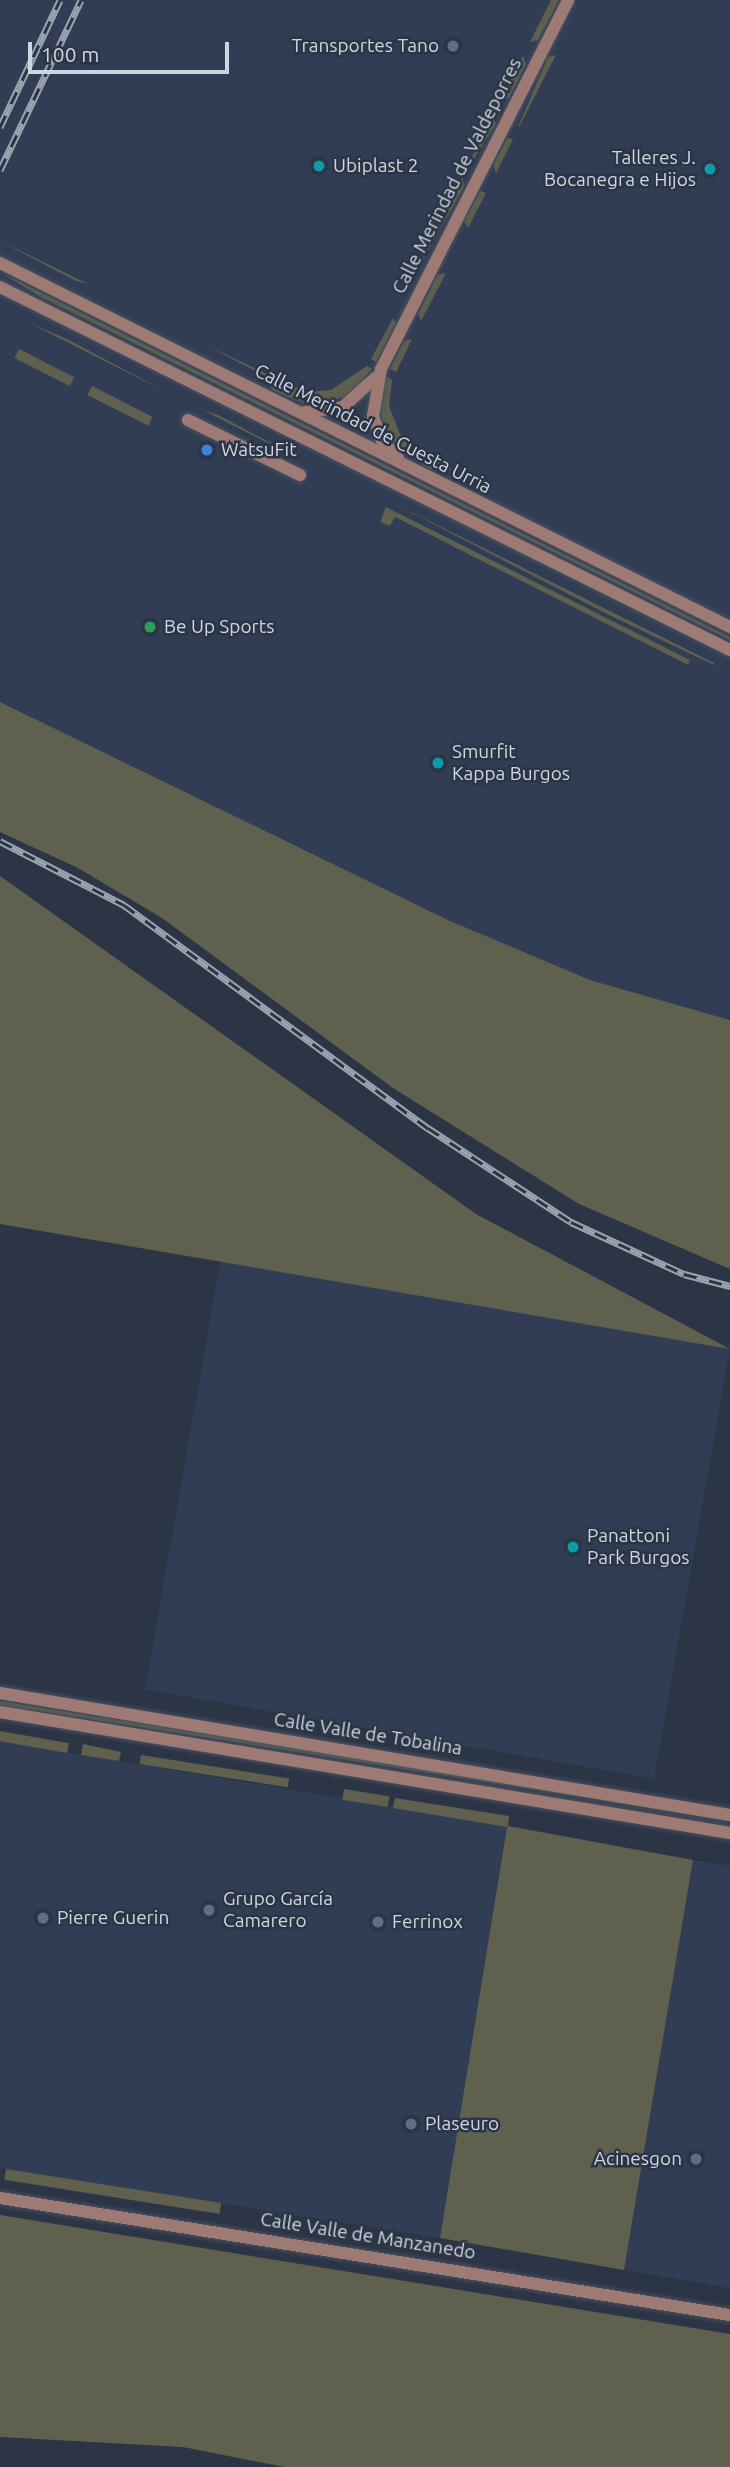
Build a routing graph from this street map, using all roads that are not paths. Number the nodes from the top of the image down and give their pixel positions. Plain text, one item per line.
1 (568, 0) edge
2 (0, 263) edge
3 (0, 287) edge
4 (382, 369) junction
5 (298, 412) junction
6 (188, 420) dead end
7 (408, 468) junction
8 (300, 475) dead end
9 (730, 627) edge
10 (730, 650) edge
11 (0, 1693) edge
12 (0, 1712) edge
13 (730, 1815) edge
14 (730, 1833) edge
15 (0, 2198) edge
16 (730, 2315) edge

1 - 4 street, Calle Merindad de Valdeporres
2 - 5 street, Calle Merindad de Cuesta Urria
3 - 10 street, Calle Merindad de Cuesta Urria
4 - 5 street, Calle Merindad de Valdeporres
4 - 7 street, Calle Merindad de Valdeporres
5 - 7 street, Calle Merindad de Cuesta Urria
6 - 8 street
7 - 9 street, Calle Merindad de Cuesta Urria
11 - 13 street, Calle Valle de Tobalina
12 - 14 street, Calle Valle de Tobalina
15 - 16 street, Calle Valle de Manzanedo

